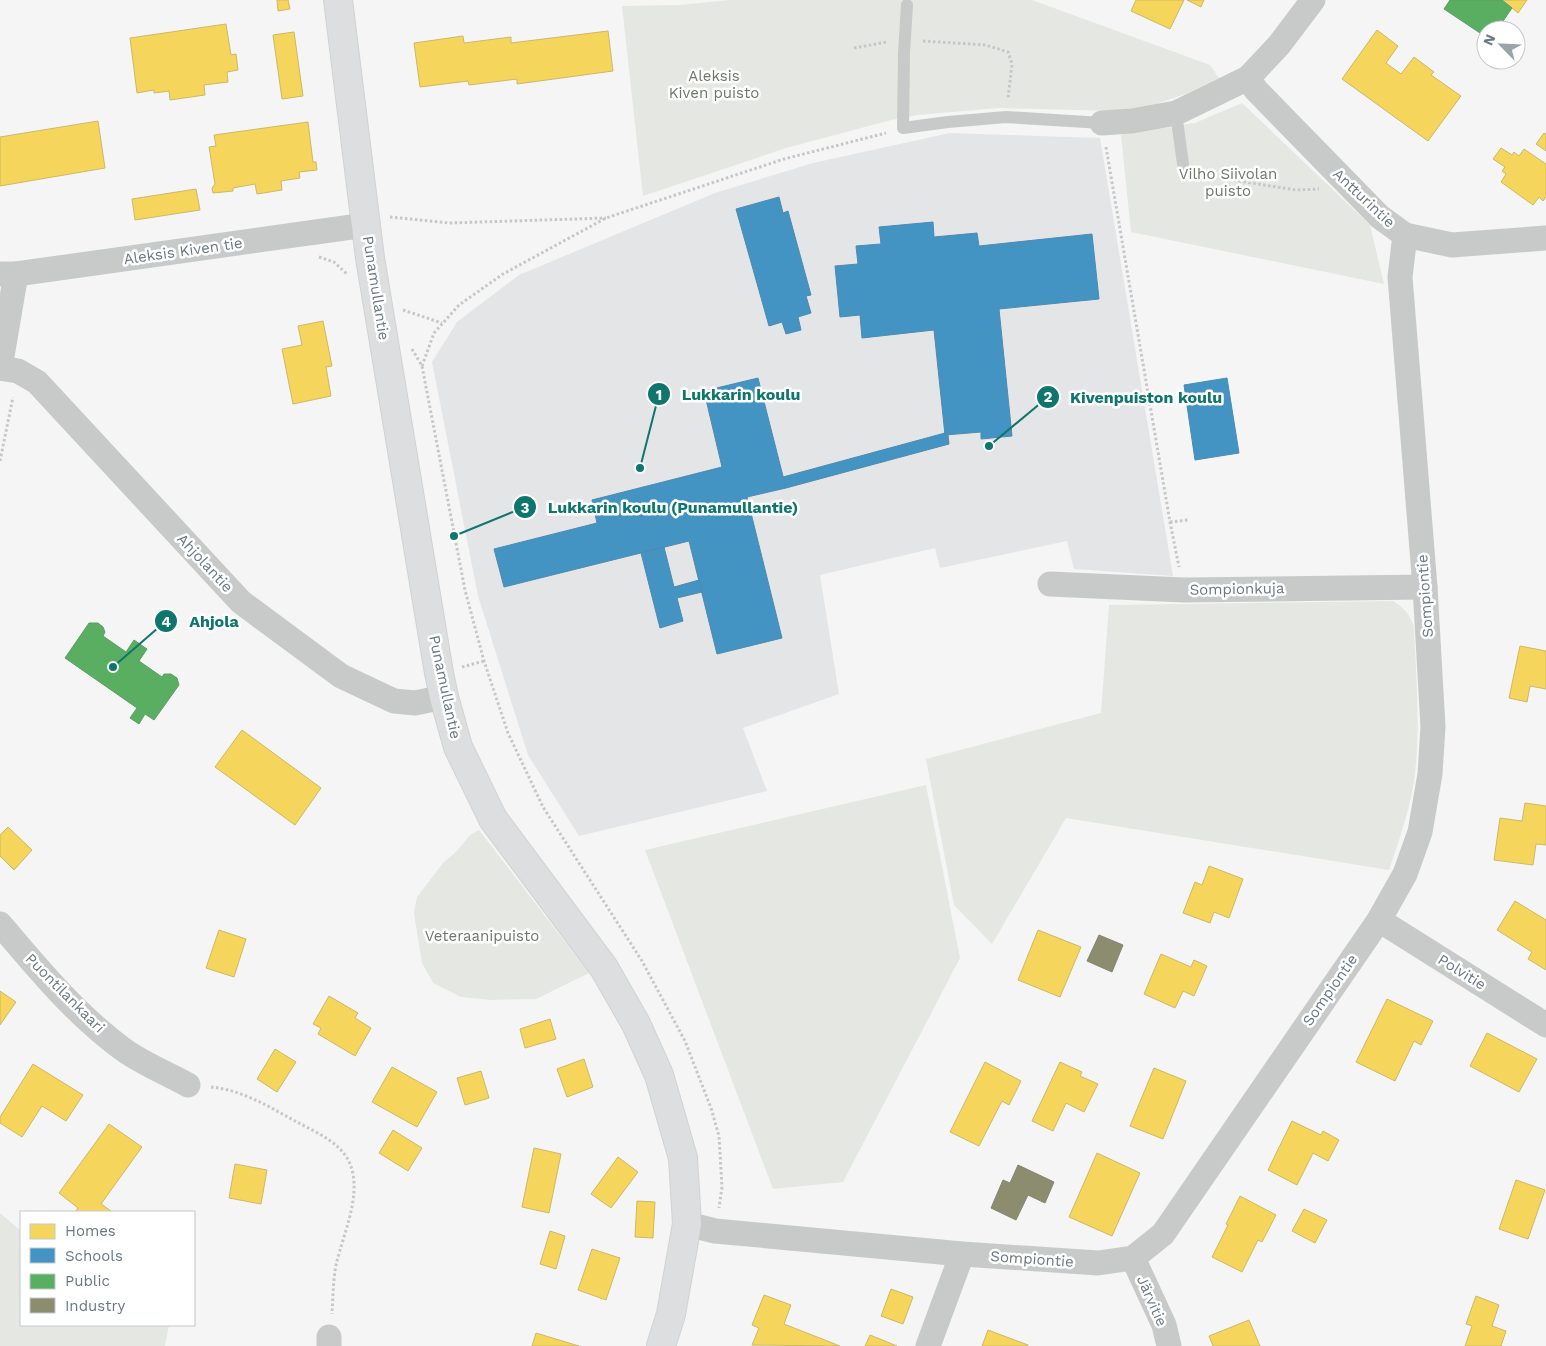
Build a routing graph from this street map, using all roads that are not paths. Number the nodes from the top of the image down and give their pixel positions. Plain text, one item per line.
1 (338, 0) edge
2 (1313, 0) edge
3 (908, 5) dead end
4 (1248, 78) junction
5 (1176, 112) junction
6 (1102, 123) joint
7 (1183, 164) road end
8 (375, 221) junction
9 (1405, 234) junction
10 (1546, 238) edge
11 (8, 274) edge
12 (0, 368) edge
13 (1050, 584) dead end
14 (1425, 587) junction
15 (444, 697) junction
16 (1379, 920) junction
17 (0, 924) edge
18 (1546, 1025) edge
19 (188, 1085) road end
20 (686, 1224) junction
21 (962, 1254) junction
22 (1132, 1258) junction
23 (661, 1346) edge
24 (928, 1346) edge
25 (1169, 1346) edge

1 - 8 street, Punamullantie
2 - 4 street
3 - 6 lane
4 - 5 street
4 - 9 street, Antturintie
5 - 6 street
5 - 7 lane
8 - 11 street, Aleksis Kiven tie
8 - 15 street, Punamullantie
9 - 10 street, Antturintie
9 - 14 street, Sompiontie
11 - 12 street
12 - 15 street, Ahjolantie
13 - 14 street, Sompionkuja
14 - 16 street, Sompiontie
15 - 20 street, Punamullantie
16 - 18 street, Polvitie
16 - 22 street, Sompiontie
17 - 19 street, Puontilankaari
20 - 21 street, Sompiontie
20 - 23 street, Punamullantie
21 - 22 street, Sompiontie
21 - 24 street
22 - 25 street, Järvitie

